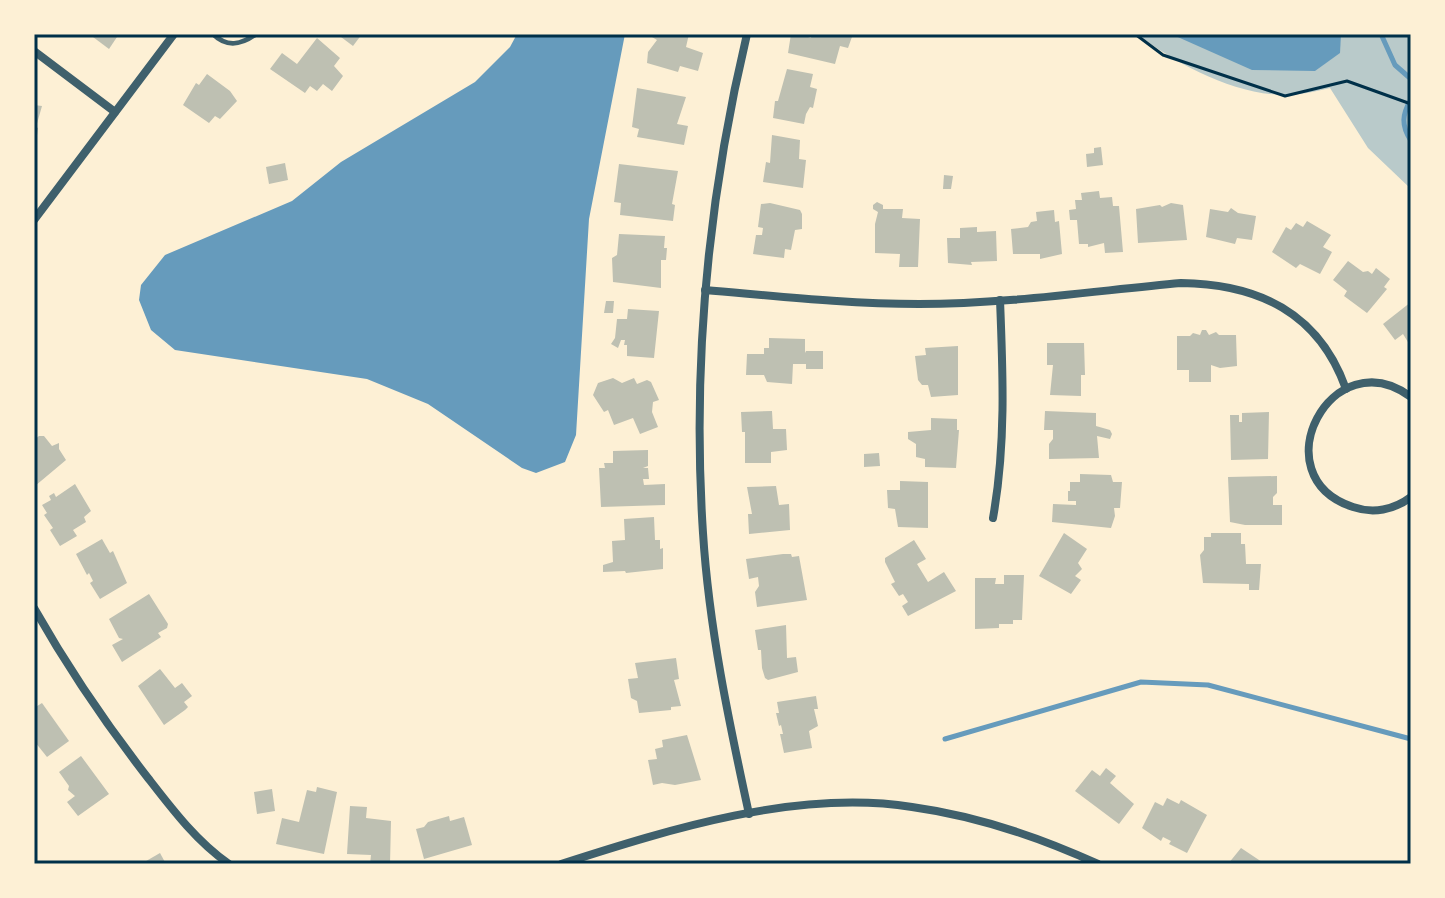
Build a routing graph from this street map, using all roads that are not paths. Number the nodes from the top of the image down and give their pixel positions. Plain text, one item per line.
1 (174, 34) edge
2 (213, 34) edge
3 (256, 34) edge
4 (747, 34) edge
5 (34, 51) edge
6 (115, 112) junction
7 (34, 220) edge
8 (705, 290) junction
9 (1000, 300) junction
10 (1346, 389) junction
11 (1411, 397) edge
12 (1411, 497) edge
13 (993, 518) dead end
14 (34, 608) edge
15 (749, 814) junction
16 (229, 864) edge
17 (561, 864) edge
18 (1098, 864) edge

1 - 6 street
2 - 3 lane
4 - 8 street
5 - 6 street
6 - 7 street
8 - 9 street
8 - 15 street
9 - 10 street
9 - 13 street
10 - 11 street
10 - 12 street
14 - 16 street
15 - 17 street
15 - 18 street

